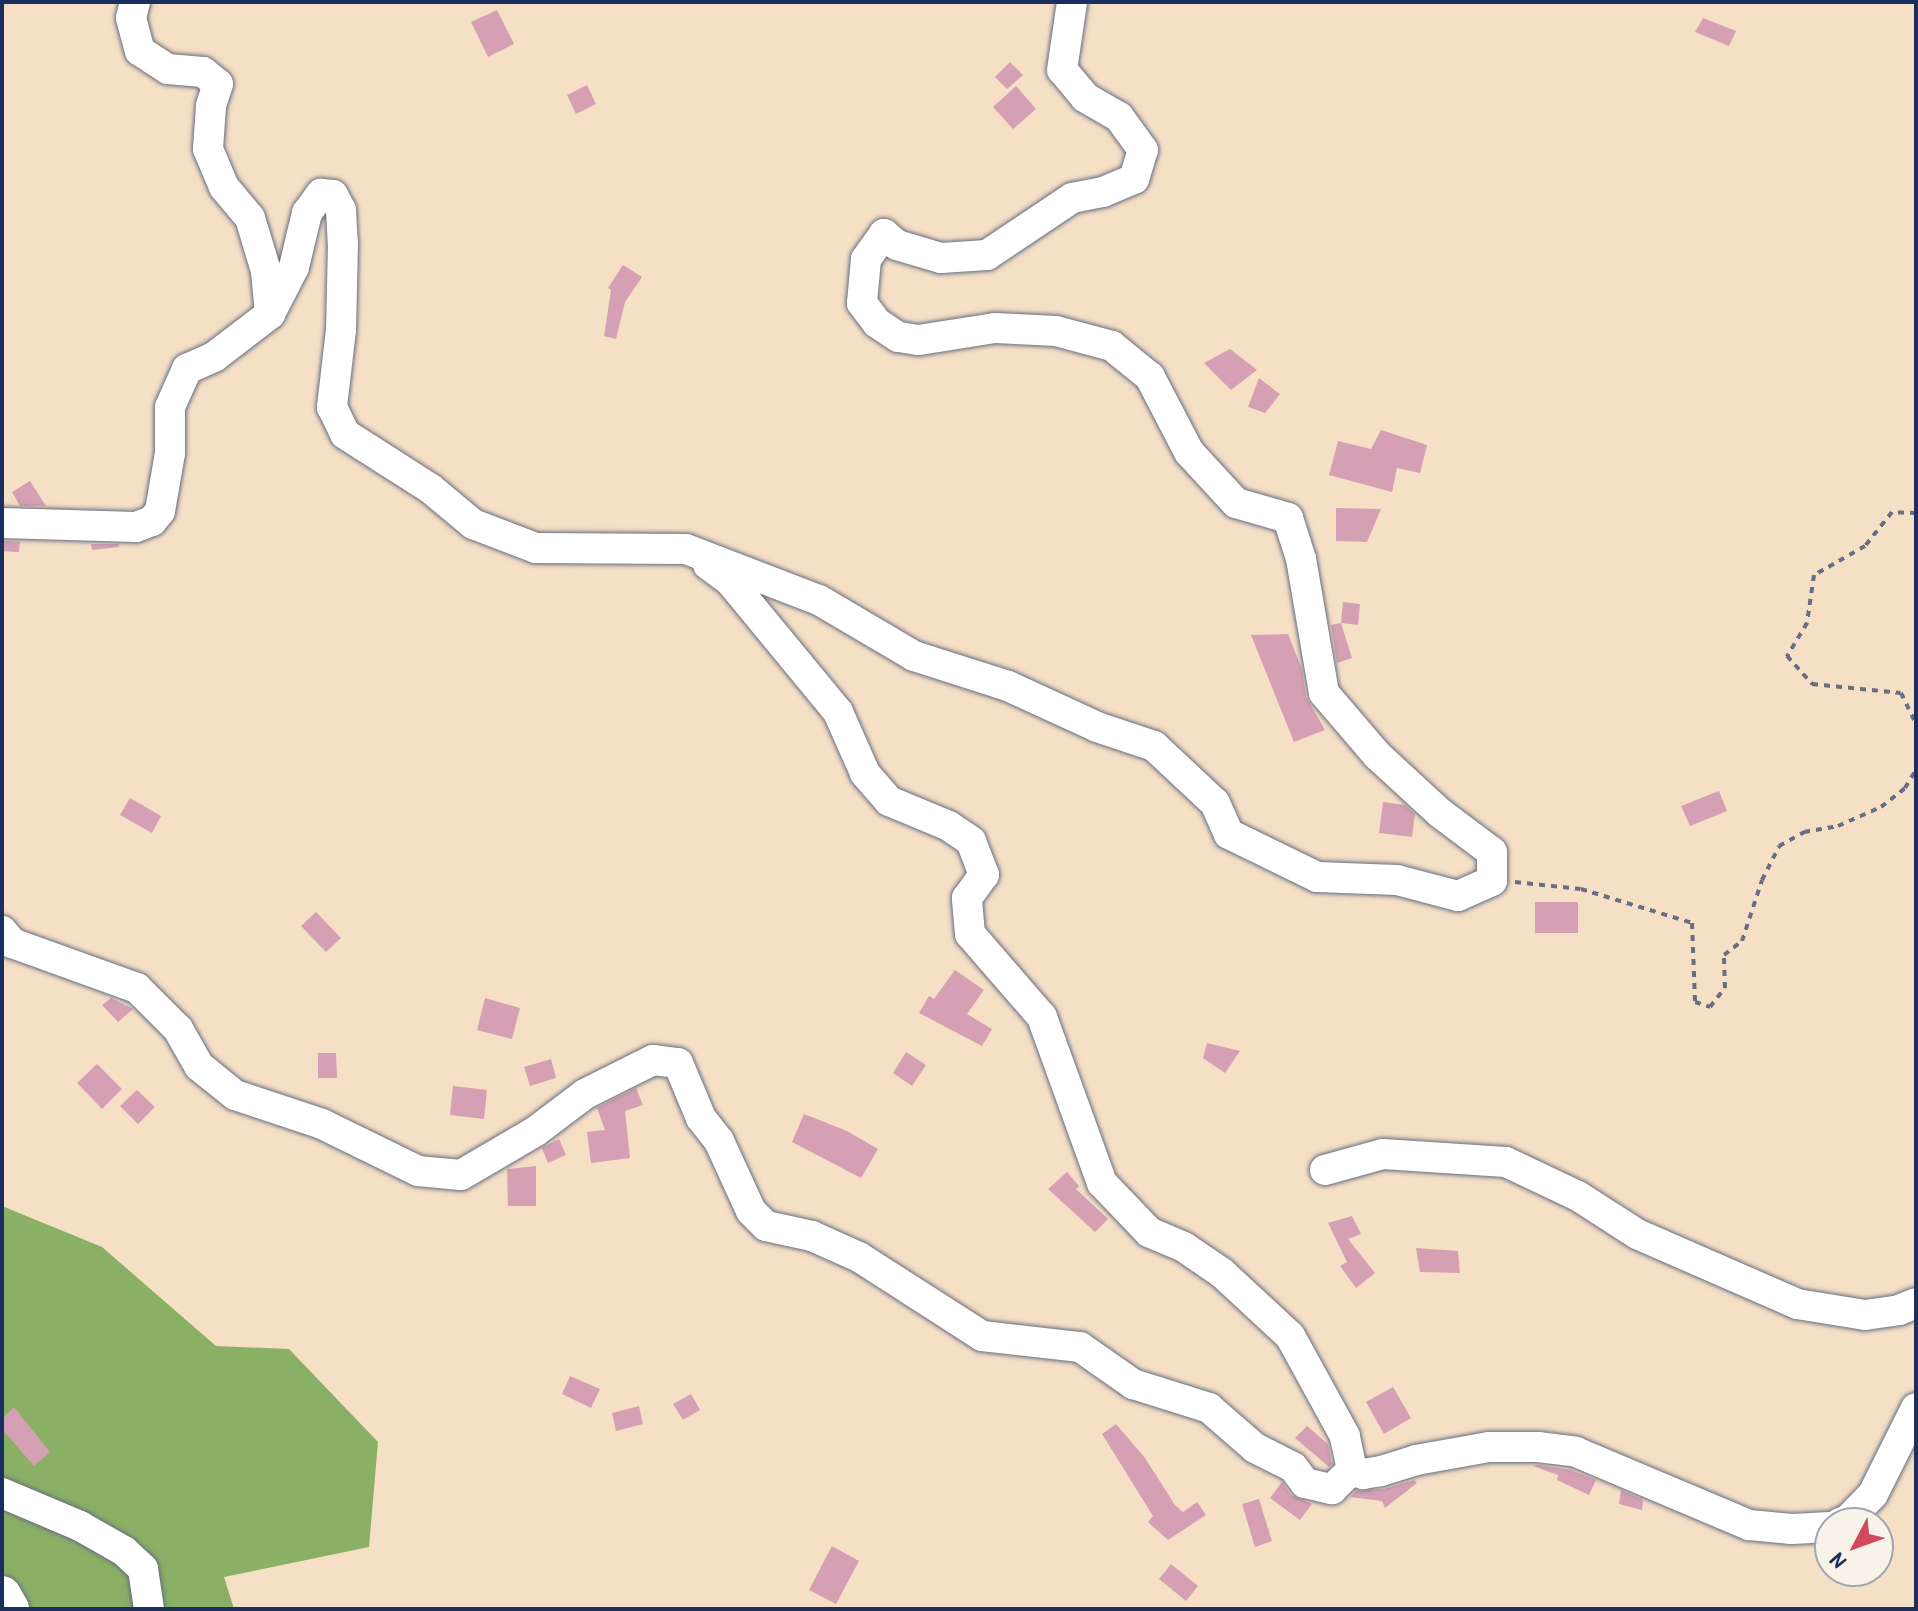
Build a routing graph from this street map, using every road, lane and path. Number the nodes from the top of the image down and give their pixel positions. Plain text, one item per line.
1 (135, 2) edge
2 (1072, 2) edge
3 (270, 314) junction
4 (1916, 513) edge
5 (2, 523) edge
6 (686, 549) junction
7 (1916, 724) edge
8 (1916, 770) edge
9 (1492, 881) junction
10 (2, 931) edge
11 (1325, 1170) dead end
12 (1916, 1303) edge
13 (1916, 1408) edge
14 (1916, 1451) edge
15 (1352, 1470) junction
16 (2, 1493) edge
17 (1873, 1494) junction
18 (1860, 1507) edge
19 (1814, 1528) edge
20 (2, 1595) edge
21 (10, 1609) edge
22 (149, 1609) edge

1 - 3 street
2 - 9 street
3 - 5 street
3 - 6 street
4 - 7 path
6 - 9 street
6 - 15 street
8 - 9 path
10 - 15 street
11 - 12 street
13 - 17 street
14 - 17 street
15 - 19 street
16 - 22 street
17 - 18 street
20 - 21 main road

